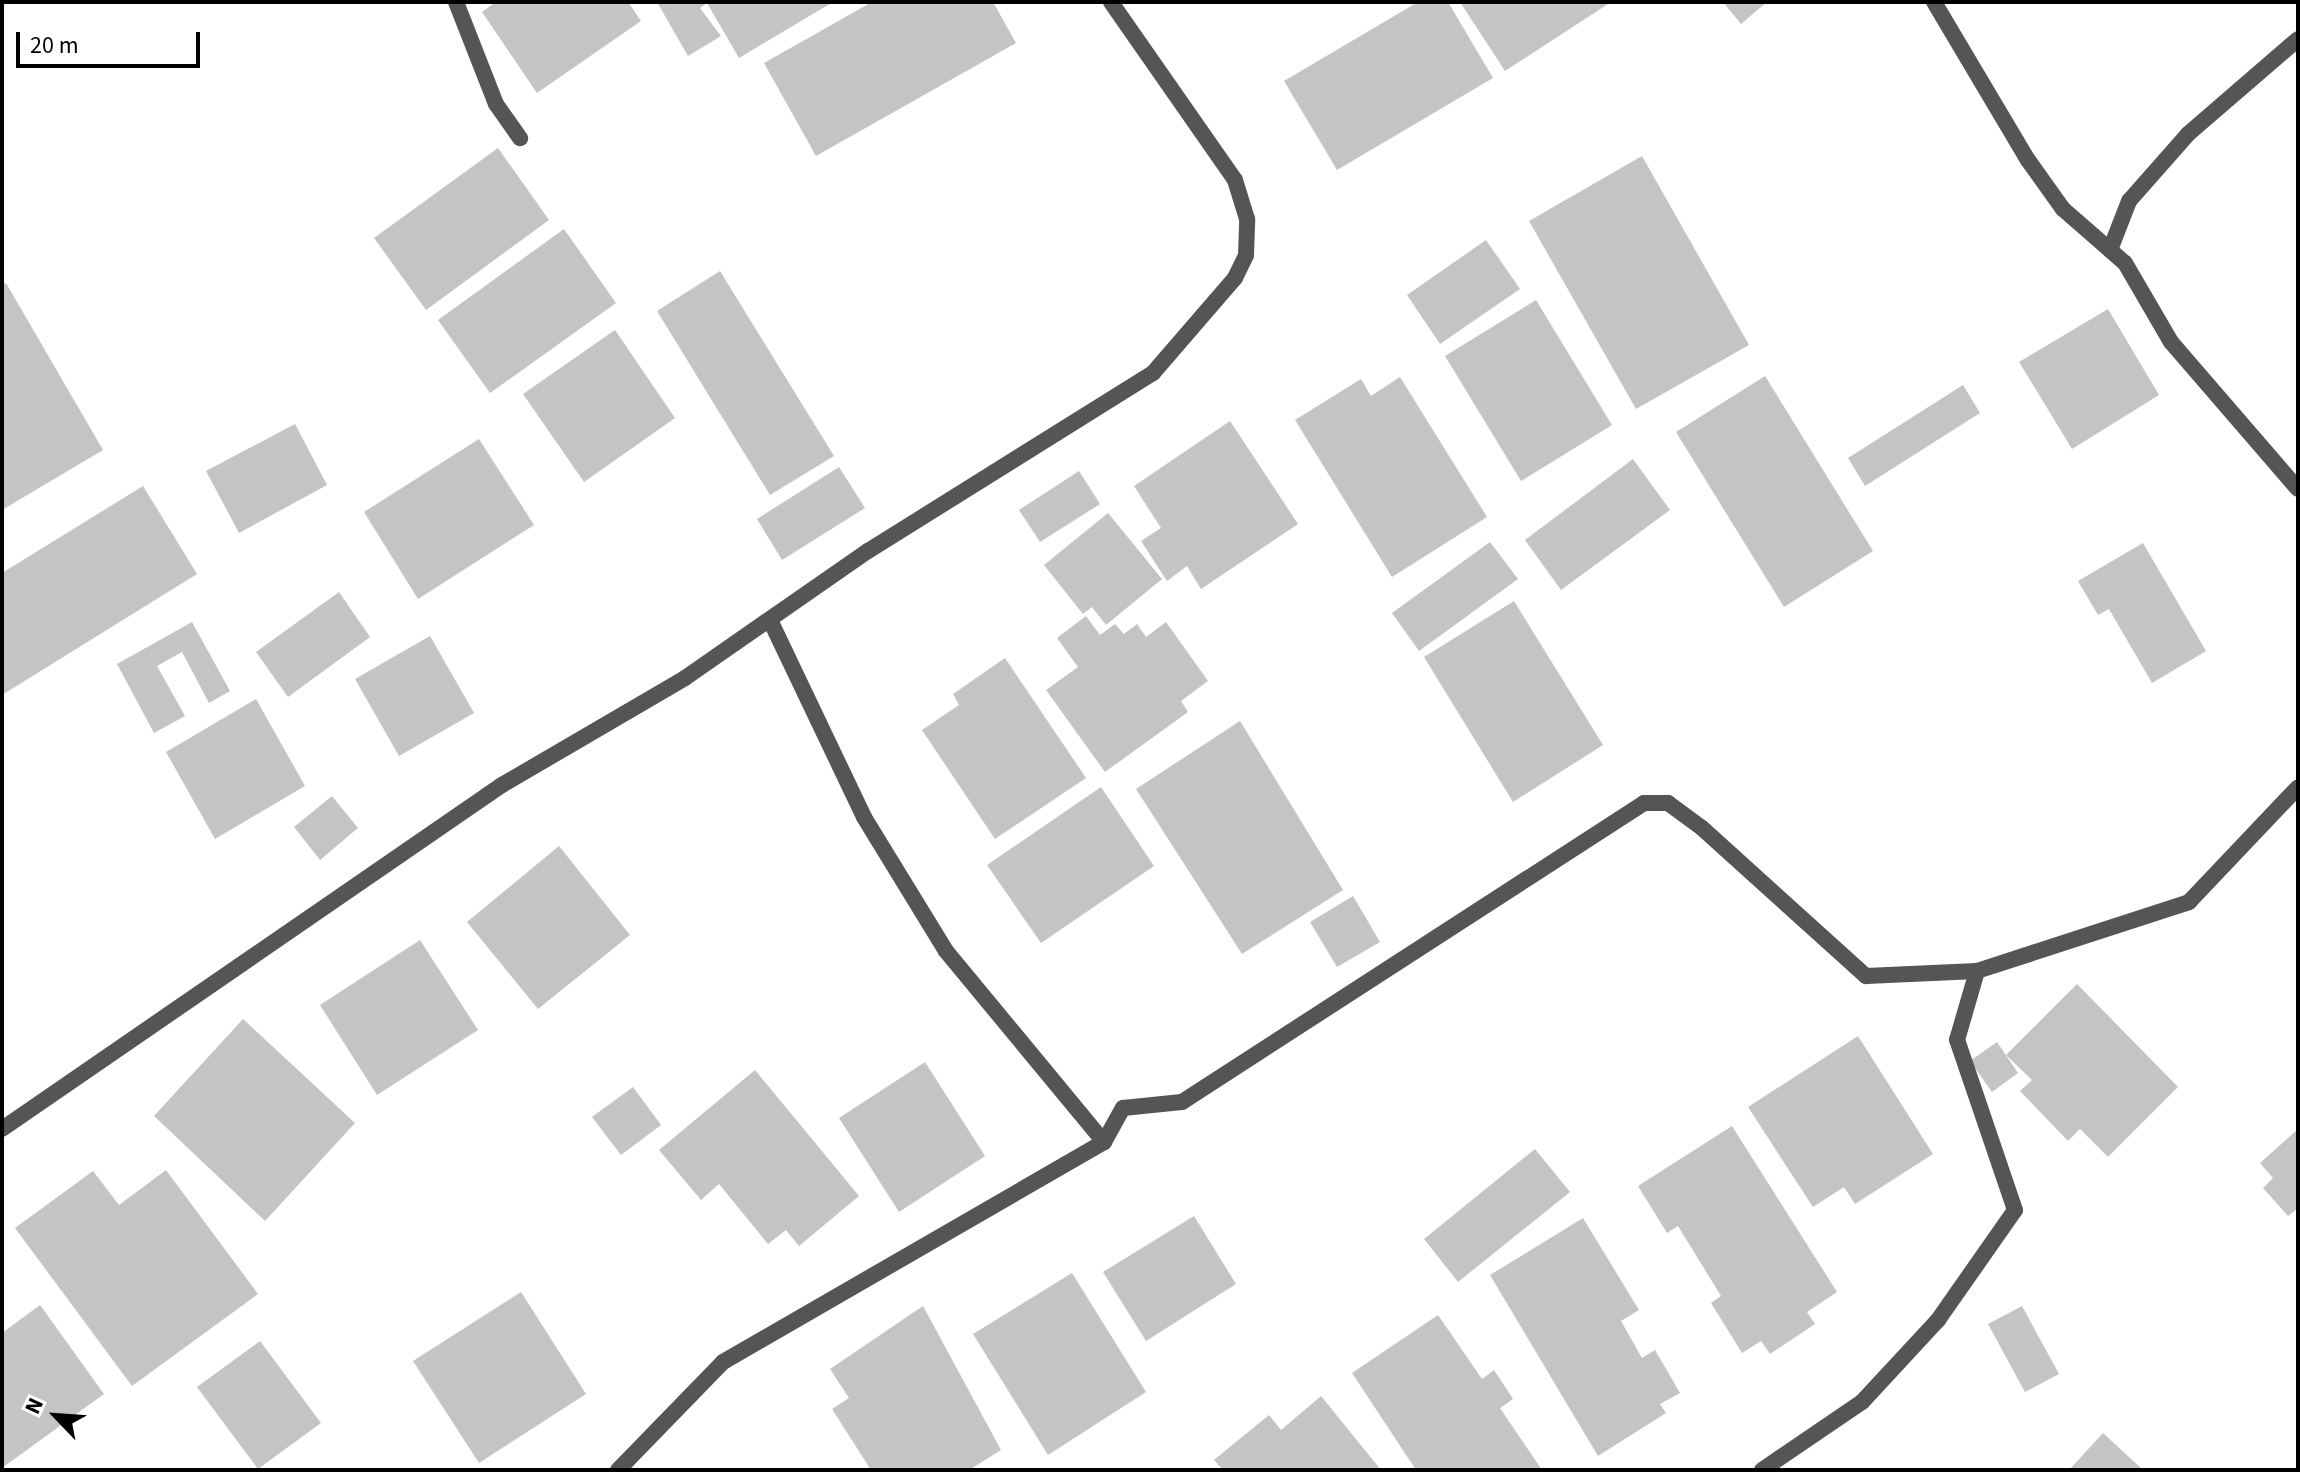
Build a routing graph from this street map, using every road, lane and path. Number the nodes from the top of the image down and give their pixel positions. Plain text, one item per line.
1 (456, 2) edge
2 (1111, 2) edge
3 (1934, 2) edge
4 (2298, 39) edge
5 (520, 138) dead end
6 (2110, 250) junction
7 (2298, 489) edge
8 (770, 620) junction
9 (2298, 787) edge
10 (1977, 971) junction
11 (2, 1129) edge
12 (1104, 1142) junction
13 (618, 1470) edge
14 (1762, 1470) edge

1 - 5 street
2 - 8 street
3 - 6 street
4 - 6 street
6 - 7 street
8 - 11 street
8 - 12 street
9 - 10 street
10 - 12 street
10 - 14 street
12 - 13 street

